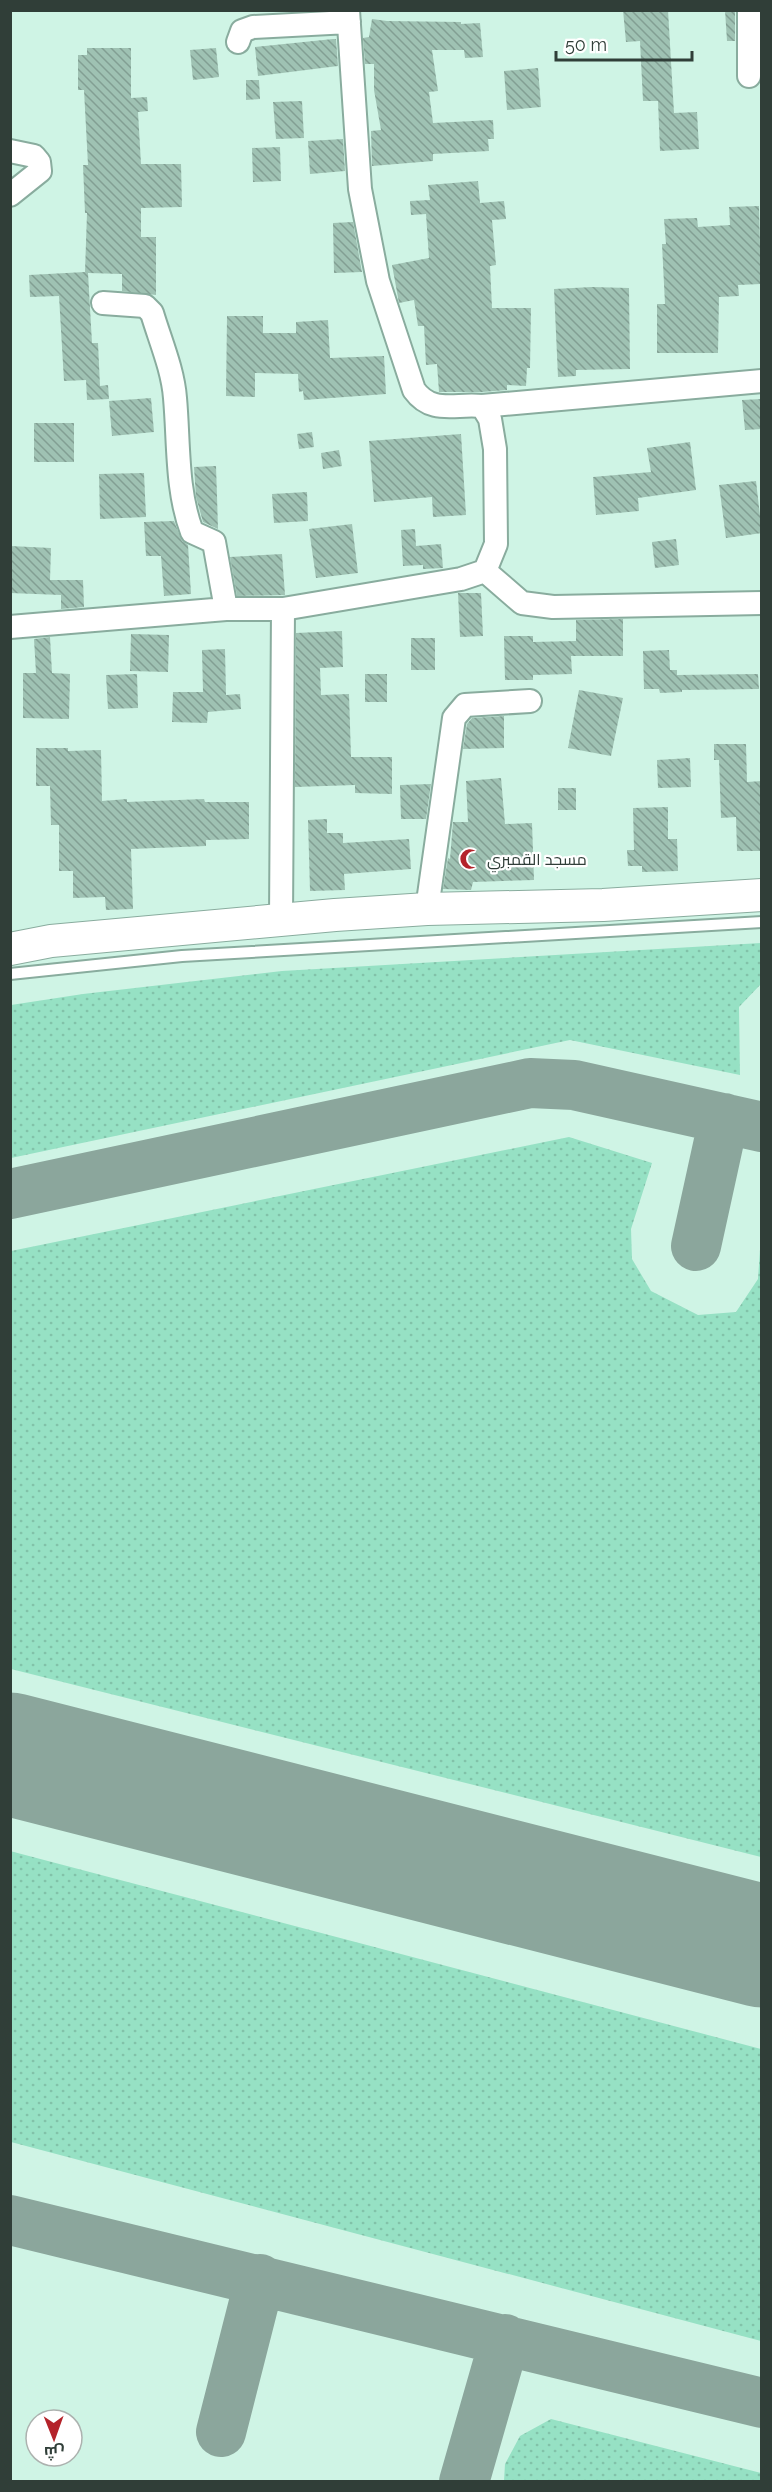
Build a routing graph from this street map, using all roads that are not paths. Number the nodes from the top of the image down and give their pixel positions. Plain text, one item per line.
1 (749, 10) edge
2 (348, 16) edge
3 (238, 42) dead end
4 (749, 76) dead end
5 (10, 151) edge
6 (10, 195) edge
7 (103, 303) dead end
8 (762, 381) edge
9 (482, 406) junction
10 (485, 571) junction
11 (762, 603) edge
12 (226, 609) junction
13 (283, 609) junction
14 (10, 627) edge
15 (530, 701) dead end
16 (762, 896) edge
17 (427, 909) junction
18 (281, 919) junction
19 (762, 922) edge
20 (10, 949) edge
21 (10, 974) edge

1 - 4 street
2 - 3 street
2 - 9 street
5 - 6 street
7 - 12 street
8 - 9 street
9 - 10 street
10 - 11 street
10 - 13 street
12 - 13 street
12 - 14 street
13 - 18 street
15 - 17 street
16 - 17 main road
17 - 18 main road
18 - 20 main road
19 - 21 lane

